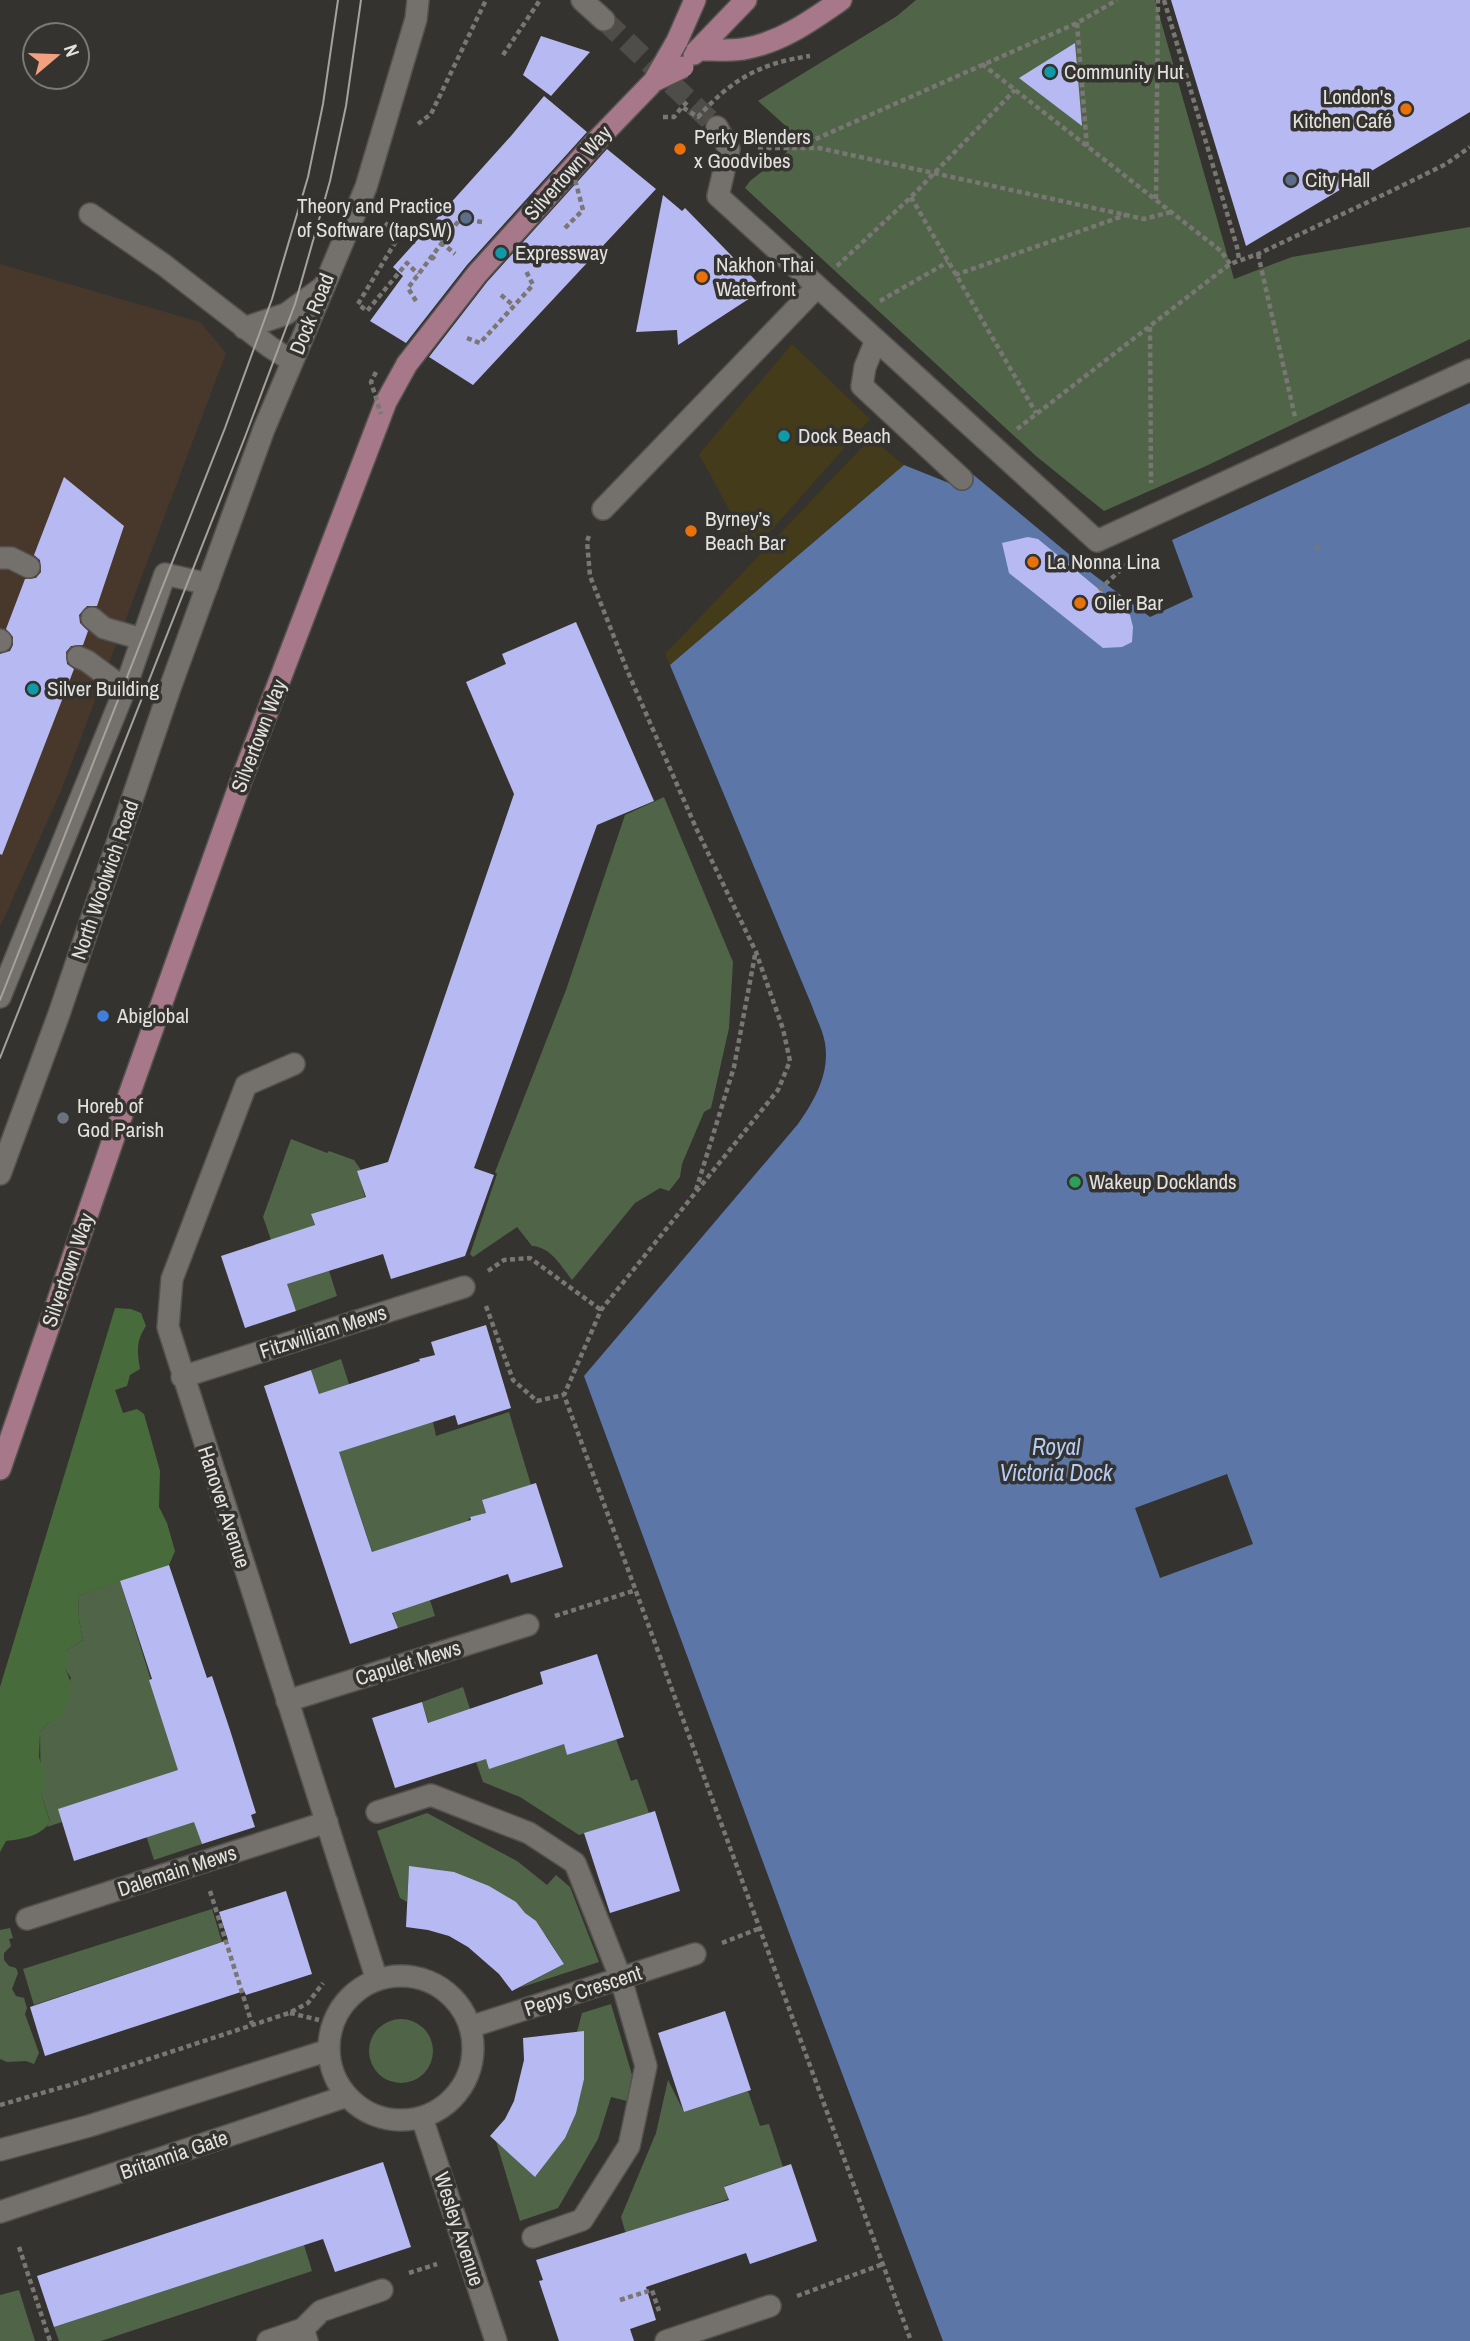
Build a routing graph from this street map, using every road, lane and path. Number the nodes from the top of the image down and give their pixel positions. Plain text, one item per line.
1 (418, 0) edge
2 (486, 0) edge
3 (540, 0) edge
4 (582, 0) edge
5 (695, 0) edge
6 (841, 0) edge
7 (1117, 0) edge
8 (1158, 0) edge
9 (1164, 0) edge
10 (742, 4) edge
11 (604, 20) tunnel mouth
12 (1077, 23) junction
13 (699, 50) junction
14 (503, 55) dead end
15 (810, 56) dead end
16 (982, 64) junction
17 (654, 81) junction
18 (1015, 90) junction
19 (682, 107) dead end
20 (717, 127) tunnel mouth
21 (409, 131) dead end
22 (1470, 146) edge
23 (798, 147) junction
24 (1087, 147) junction
25 (729, 149) junction
26 (932, 174) junction
27 (911, 197) junction
28 (1156, 200) junction
29 (1171, 212) junction
30 (90, 214) dead end
31 (1128, 215) junction
32 (480, 222) dead end
33 (390, 226) dead end
34 (442, 243) junction
35 (449, 248) dead end
36 (1258, 254) junction
37 (431, 256) junction
38 (1239, 259) junction
39 (437, 261) dead end
40 (948, 262) junction
41 (1230, 264) junction
42 (835, 269) dead end
43 (527, 272) dead end
44 (418, 274) junction
45 (955, 275) junction
46 (323, 287) junction
47 (817, 287) junction
48 (414, 297) dead end
49 (505, 298) dead end
50 (873, 305) dead end
51 (514, 306) junction
52 (492, 310) dead end
53 (502, 318) junction
54 (1150, 326) junction
55 (244, 328) junction
56 (470, 340) dead end
57 (876, 340) junction
58 (292, 361) junction
59 (1470, 370) edge
60 (1036, 413) junction
61 (1296, 422) dead end
62 (1011, 433) dead end
63 (962, 479) dead end
64 (1151, 491) dead end
65 (603, 509) dead end
66 (587, 541) dead end
67 (0, 558) edge
68 (29, 567) dead end
69 (1106, 582) dead end
70 (208, 584) junction
71 (1099, 590) dead end
72 (93, 618) dead end
73 (142, 639) junction
74 (78, 657) dead end
75 (125, 689) junction
76 (756, 952) junction
77 (0, 997) edge
78 (294, 1064) dead end
79 (0, 1174) edge
80 (695, 1194) junction
81 (470, 1283) junction
82 (601, 1310) junction
83 (182, 1377) junction
84 (564, 1395) junction
85 (0, 1469) edge
86 (636, 1590) junction
87 (528, 1625) joint
88 (287, 1701) junction
89 (377, 1812) dead end
90 (327, 1822) junction
91 (27, 1919) dead end
92 (221, 1924) dead end
93 (758, 1929) junction
94 (695, 1954) joint
95 (621, 1979) junction
96 (377, 1980) junction
97 (323, 1983) dead end
98 (289, 2013) junction
99 (252, 2024) junction
100 (333, 2024) junction
101 (471, 2027) junction
102 (329, 2050) junction
103 (347, 2096) junction
104 (0, 2105) edge
105 (422, 2118) junction
106 (0, 2150) edge
107 (0, 2212) edge
108 (533, 2237) dead end
109 (19, 2247) dead end
110 (467, 2253) junction
111 (883, 2264) junction
112 (382, 2290) joint
113 (655, 2298) dead end
114 (620, 2300) dead end
115 (770, 2306) joint
116 (305, 2335) edge
117 (50, 2341) edge
118 (268, 2341) edge
119 (496, 2341) edge
120 (666, 2341) edge
121 (911, 2341) edge

1 - 46 street, Dock Road
2 - 21 path
3 - 14 path
4 - 11 street
5 - 17 main road, Silvertown Way, bridge
6 - 13 main road
7 - 12 path
8 - 28 path
9 - 38 path
10 - 13 main road, Silvertown Way
12 - 16 path
12 - 24 path
13 - 17 main road, Silvertown Way, bridge
15 - 19 path, bridge
16 - 18 path
16 - 23 path
17 - 85 main road, Silvertown Way, bridge
18 - 24 path
18 - 26 path
20 - 25 street
22 - 36 path
23 - 25 path
23 - 26 path
24 - 28 path
25 - 47 street
26 - 27 path
26 - 31 path
27 - 40 path
27 - 42 path
28 - 29 path
29 - 31 path
29 - 41 path
30 - 55 street
31 - 45 path
32 - 34 path
33 - 44 path
34 - 35 path
34 - 37 path
36 - 38 path
36 - 61 path
37 - 39 path
37 - 44 path
38 - 41 path
40 - 45 path
40 - 50 path
41 - 54 path
43 - 51 path
44 - 48 path
45 - 60 path
46 - 55 street
46 - 58 street, Dock Road
47 - 57 street
47 - 65 street
49 - 51 path
51 - 53 path
52 - 53 path
53 - 56 path
54 - 60 path
54 - 64 path
55 - 58 street
57 - 59 street
57 - 63 street
58 - 70 street, Dock Road
60 - 62 path
66 - 76 path
67 - 68 street
69 - 71 path
70 - 73 street
70 - 79 street, North Woolwich Road
72 - 73 street
73 - 75 street
74 - 75 street
75 - 77 street
76 - 80 path
76 - 80 path
78 - 83 street, Hanover Avenue
80 - 82 path
81 - 82 path
81 - 83 street, Fitzwilliam Mews
81 - 84 path
82 - 84 path
83 - 88 street, Hanover Avenue
84 - 86 path
86 - 87 path
86 - 93 path
87 - 88 street, Capulet Mews
88 - 90 street, Hanover Avenue
89 - 95 street
90 - 91 street, Dalemain Mews
90 - 96 street, Hanover Avenue
92 - 99 path
93 - 94 path
93 - 111 path
94 - 95 street, Pepys Crescent
95 - 101 street, Pepys Crescent
95 - 108 street
96 - 100 street
96 - 101 street
97 - 98 path
98 - 99 path
98 - 100 path
99 - 104 path
100 - 102 street
101 - 105 street
102 - 103 street
102 - 106 street
103 - 105 street
103 - 107 street, Britannia Gate
105 - 110 street, Wesley Avenue
109 - 117 path
110 - 112 path
110 - 119 street, Wesley Avenue
111 - 115 path
111 - 121 path
112 - 116 street
113 - 114 path
115 - 120 street
116 - 118 street

